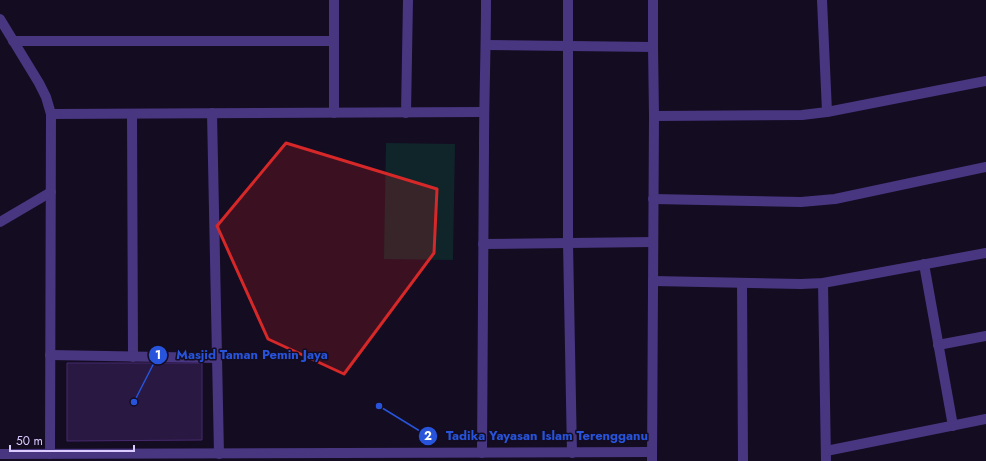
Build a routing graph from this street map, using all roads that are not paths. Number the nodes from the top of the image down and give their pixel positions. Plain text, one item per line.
1 (334, 0) edge
2 (408, 0) edge
3 (486, 0) edge
4 (568, 0) edge
5 (653, 0) edge
6 (822, 0) edge
7 (0, 19) edge
8 (13, 41) junction
9 (334, 41) junction
10 (486, 45) junction
11 (568, 46) junction
12 (653, 47) junction
13 (986, 81) edge
14 (484, 112) junction
15 (827, 112) junction
16 (212, 113) junction
17 (334, 113) junction
18 (406, 113) junction
19 (51, 114) junction
20 (132, 114) junction
21 (654, 116) junction
22 (986, 167) edge
23 (51, 192) junction
24 (653, 199) junction
25 (0, 222) edge
26 (653, 242) junction
27 (568, 243) junction
28 (483, 244) junction
29 (986, 253) edge
30 (924, 264) junction
31 (653, 281) junction
32 (742, 283) junction
33 (823, 283) junction
34 (986, 336) edge
35 (938, 345) junction
36 (50, 355) junction
37 (132, 357) junction
38 (217, 358) junction
39 (986, 419) edge
40 (953, 426) junction
41 (482, 453) junction
42 (572, 453) junction
43 (50, 454) junction
44 (219, 454) junction
45 (826, 456) edge
46 (5, 457) edge
47 (179, 457) edge
48 (415, 457) edge
49 (651, 457) edge
50 (743, 461) edge

1 - 9 street
2 - 18 street
3 - 10 street
4 - 11 street
5 - 12 street
6 - 15 street
7 - 8 street
8 - 9 street
8 - 19 street
9 - 17 street
10 - 11 street
10 - 14 street
11 - 12 street
11 - 27 street
12 - 21 street
13 - 15 street
14 - 18 street
14 - 28 street
15 - 21 street
16 - 17 street
16 - 20 street
16 - 38 street
17 - 18 street
19 - 20 street
19 - 23 street
20 - 37 street
21 - 24 street
22 - 24 street
23 - 25 street
23 - 36 street
24 - 26 street
26 - 27 street
26 - 31 street
27 - 28 street
27 - 42 street
28 - 41 street
29 - 30 street
30 - 33 street
30 - 35 street
31 - 32 street
31 - 49 street
32 - 33 street
32 - 50 street
33 - 45 street
34 - 35 street
35 - 40 street
36 - 37 street
36 - 43 street
37 - 38 street
38 - 44 street
39 - 40 street
40 - 45 street
41 - 42 street
41 - 48 street
42 - 49 street
43 - 46 street
43 - 47 street
44 - 47 street
44 - 48 street

